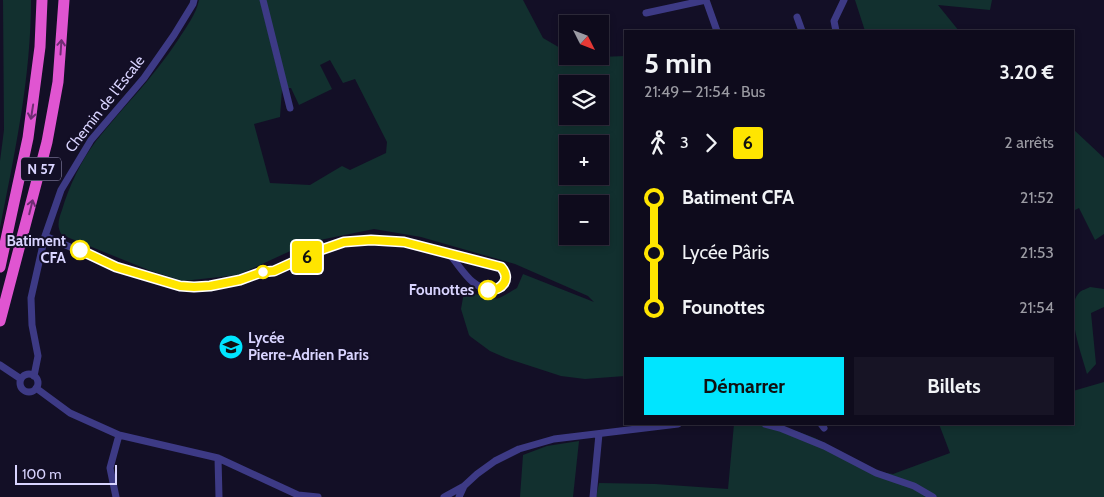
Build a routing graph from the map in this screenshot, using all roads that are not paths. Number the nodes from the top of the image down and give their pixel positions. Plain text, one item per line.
1 (37, 0) edge
2 (42, 0) edge
3 (65, 0) edge
4 (194, 0) edge
5 (263, 0) edge
6 (706, 0) edge
7 (844, 0) edge
8 (646, 13) dead end
9 (797, 17) dead end
10 (717, 30) edge
11 (802, 30) edge
12 (836, 30) edge
13 (40, 47) junction
14 (290, 108) dead end
15 (45, 236) junction
16 (450, 255) junction
17 (0, 266) edge
18 (0, 321) edge
19 (2, 366) edge
20 (34, 376) junction
21 (21, 378) junction
22 (36, 388) junction
23 (670, 425) edge
24 (769, 425) edge
25 (600, 434) junction
26 (119, 435) junction
27 (218, 458) junction
28 (464, 486) junction
29 (298, 496) edge
30 (116, 497) edge
31 (219, 497) edge
32 (318, 497) edge
33 (444, 497) edge
34 (459, 497) edge
35 (593, 497) edge
36 (933, 497) edge

1 - 13 highway
2 - 13 highway, N 57
18 -> 3 highway, N 57
4 - 15 street, Chemin de l'Escale
5 - 14 street
6 - 8 street
6 - 10 street
7 - 12 street
9 - 11 street
13 -> 17 highway, N 57
15 - 16 street
15 - 20 street, Chemin de l'Escale
16 - 16 street
19 - 21 street
20 - 21 street
20 - 22 street
21 - 22 street
22 - 26 street
23 - 25 street
24 - 36 street
25 - 28 street
25 - 35 street
26 - 27 street
26 - 30 street
27 - 29 street
27 - 31 street
28 - 33 street
28 - 34 street
29 - 32 street

